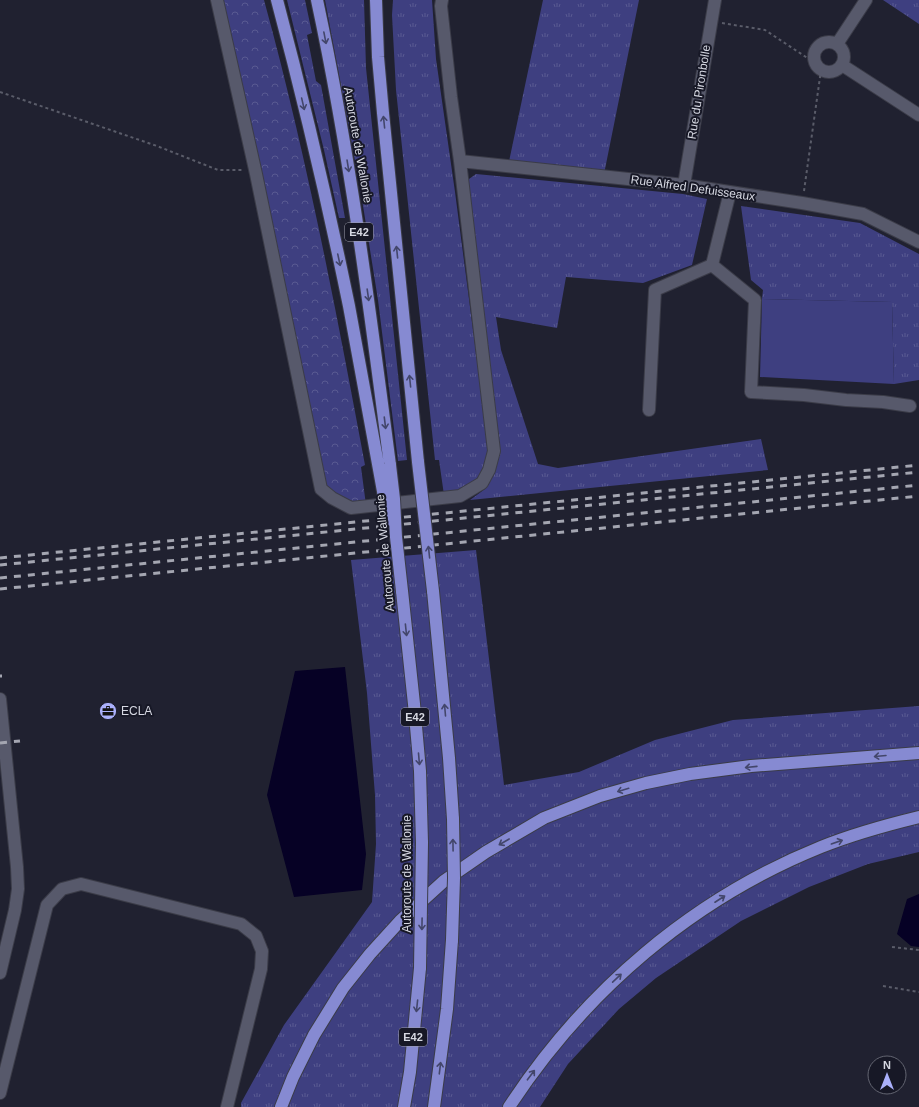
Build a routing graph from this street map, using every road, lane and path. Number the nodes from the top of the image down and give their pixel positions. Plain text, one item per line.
1 (217, 0) edge
2 (277, 0) edge
3 (317, 0) edge
4 (376, 0) edge
5 (442, 0) edge
6 (715, 0) edge
7 (866, 0) edge
8 (711, 20) junction
9 (837, 44) junction
10 (842, 65) junction
11 (818, 66) junction
12 (0, 92) edge
13 (919, 115) edge
14 (460, 161) junction
15 (256, 174) junction
16 (684, 184) junction
17 (730, 192) junction
18 (802, 203) junction
19 (919, 242) edge
20 (712, 265) junction
21 (910, 406) dead end
22 (649, 410) dead end
23 (396, 537) junction
24 (0, 699) edge
25 (919, 753) edge
26 (919, 817) edge
27 (892, 947) dead end
28 (919, 950) edge
29 (0, 973) edge
30 (883, 986) dead end
31 (919, 992) edge
32 (0, 1093) edge
33 (227, 1107) edge
34 (281, 1107) edge
35 (404, 1107) edge
36 (434, 1107) edge
37 (509, 1107) edge

1 - 15 street
2 -> 23 highway, bridge
3 -> 23 highway, Autoroute de Wallonie / E42, bridge
36 -> 4 highway, Autoroute de Wallonie / E42, bridge
5 - 14 street
6 - 8 street, Rue du Pironbolle
7 - 9 street
8 - 11 path
8 - 16 street, Rue du Pironbolle
9 - 10 street
9 - 11 street
10 - 11 street
10 - 13 street
11 - 18 path
12 - 15 path
14 - 15 street
14 - 16 street, Rue Alfred Defuisseaux
16 - 17 street, Rue Alfred Defuisseaux
17 - 18 street, Rue Alfred Defuisseaux
17 - 20 street
18 - 19 street, Rue Alfred Defuisseaux
20 - 21 street
20 - 22 street
23 -> 35 highway, Autoroute de Wallonie / E42, bridge
24 - 29 street
25 -> 34 highway
37 -> 26 highway
27 - 28 path
30 - 31 path
32 - 33 street

